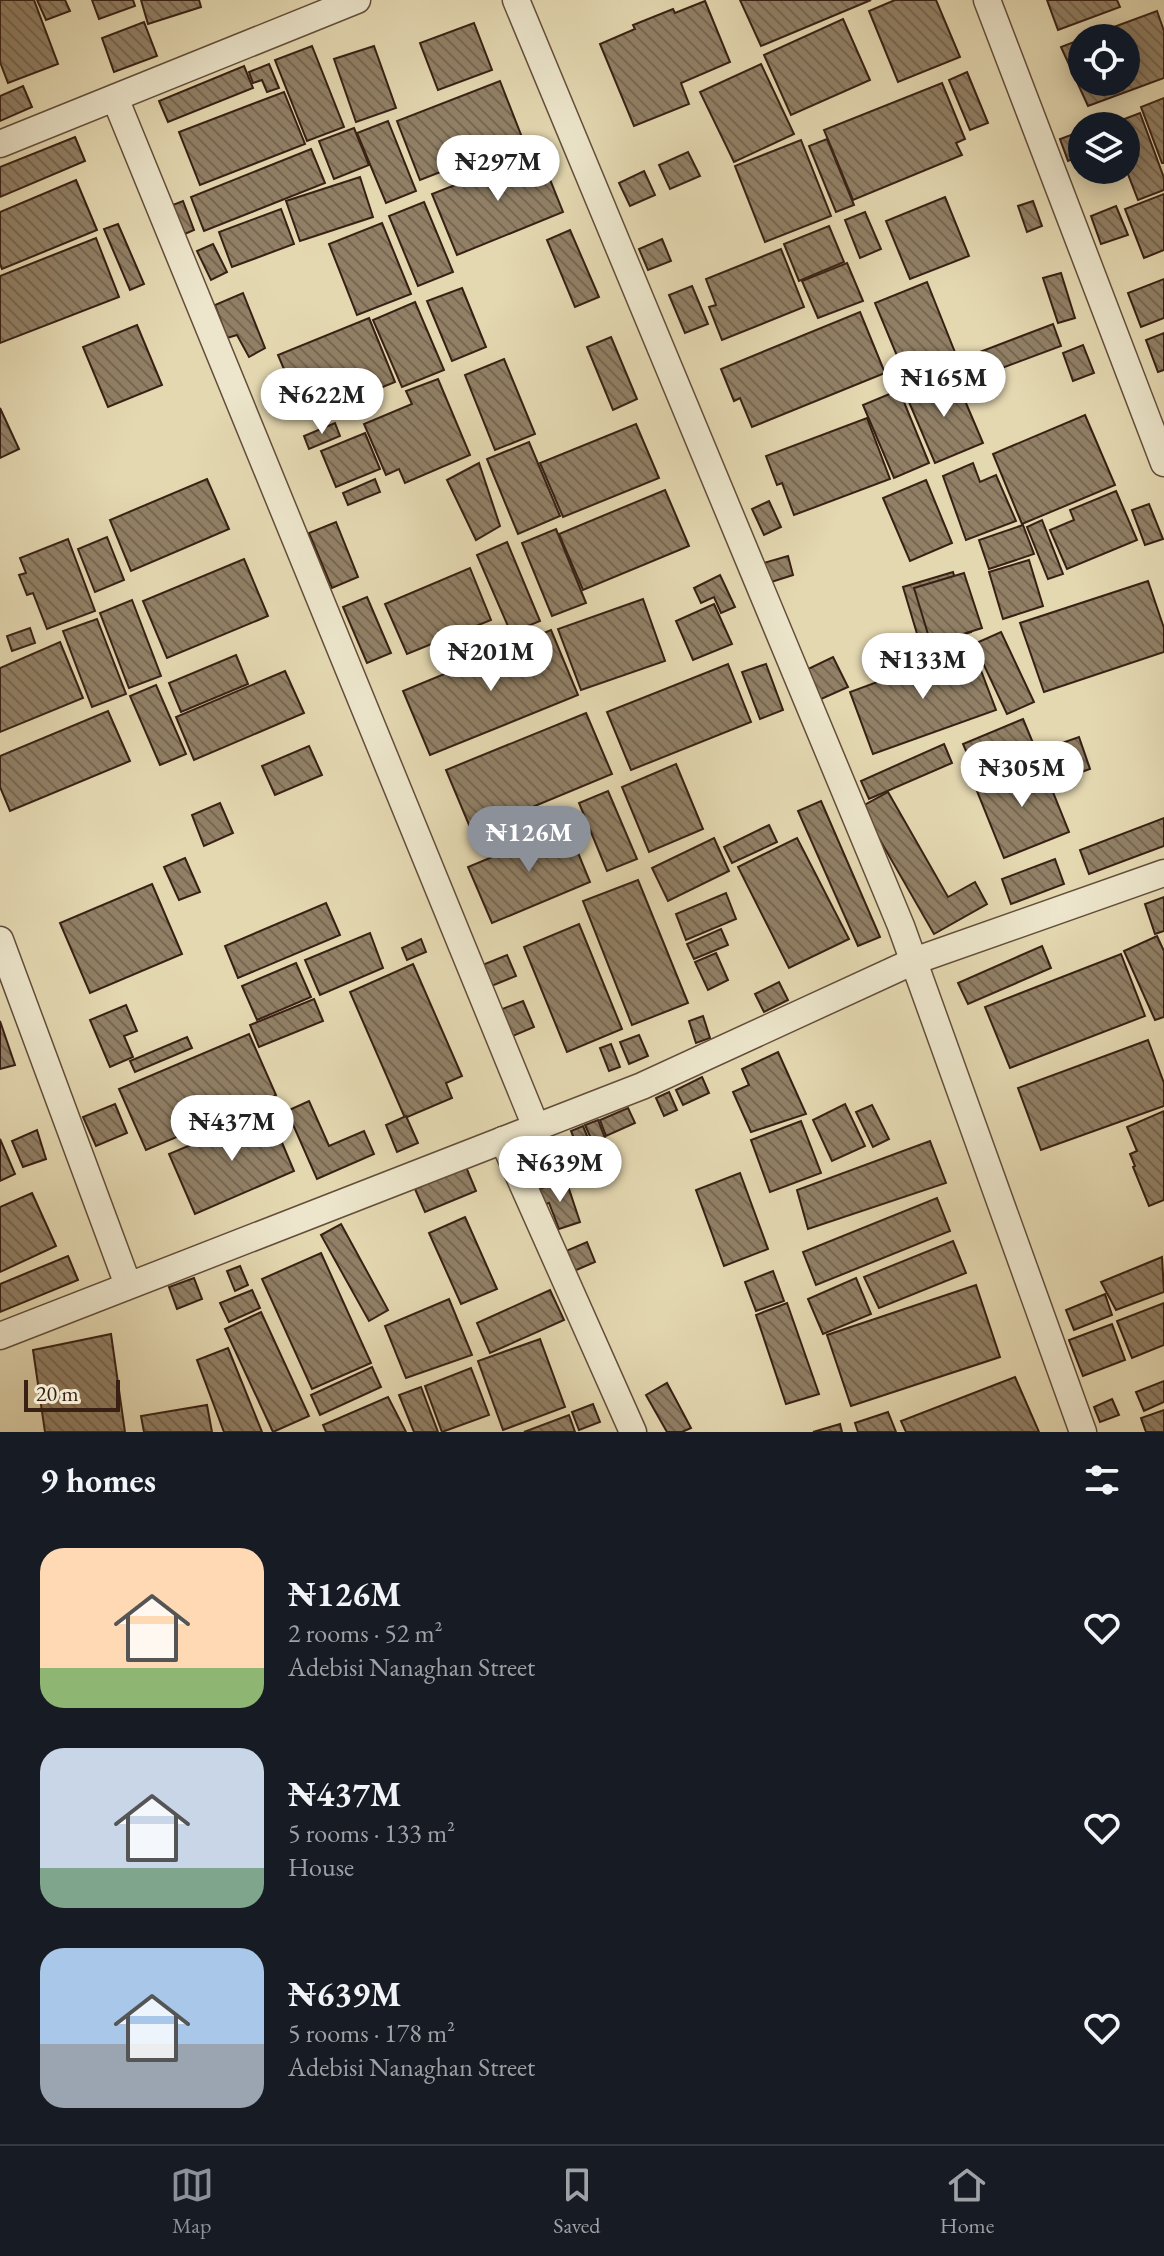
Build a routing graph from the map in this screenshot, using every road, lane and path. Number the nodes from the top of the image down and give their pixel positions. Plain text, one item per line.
1 (357, 0) edge
2 (516, 0) edge
3 (987, 0) edge
4 (115, 98) junction
5 (0, 144) edge
6 (1164, 463) edge
7 (1164, 873) edge
8 (0, 940) edge
9 (914, 961) junction
10 (536, 1127) junction
11 (503, 1140) junction
12 (128, 1285) junction
13 (0, 1336) edge
14 (633, 1432) edge
15 (1083, 1432) edge

1 - 4 street
2 - 9 street
3 - 6 street
4 - 5 street
4 - 10 street
7 - 9 street
8 - 12 street
9 - 10 street
9 - 15 street
10 - 11 street
11 - 12 street
11 - 14 street
12 - 13 street

